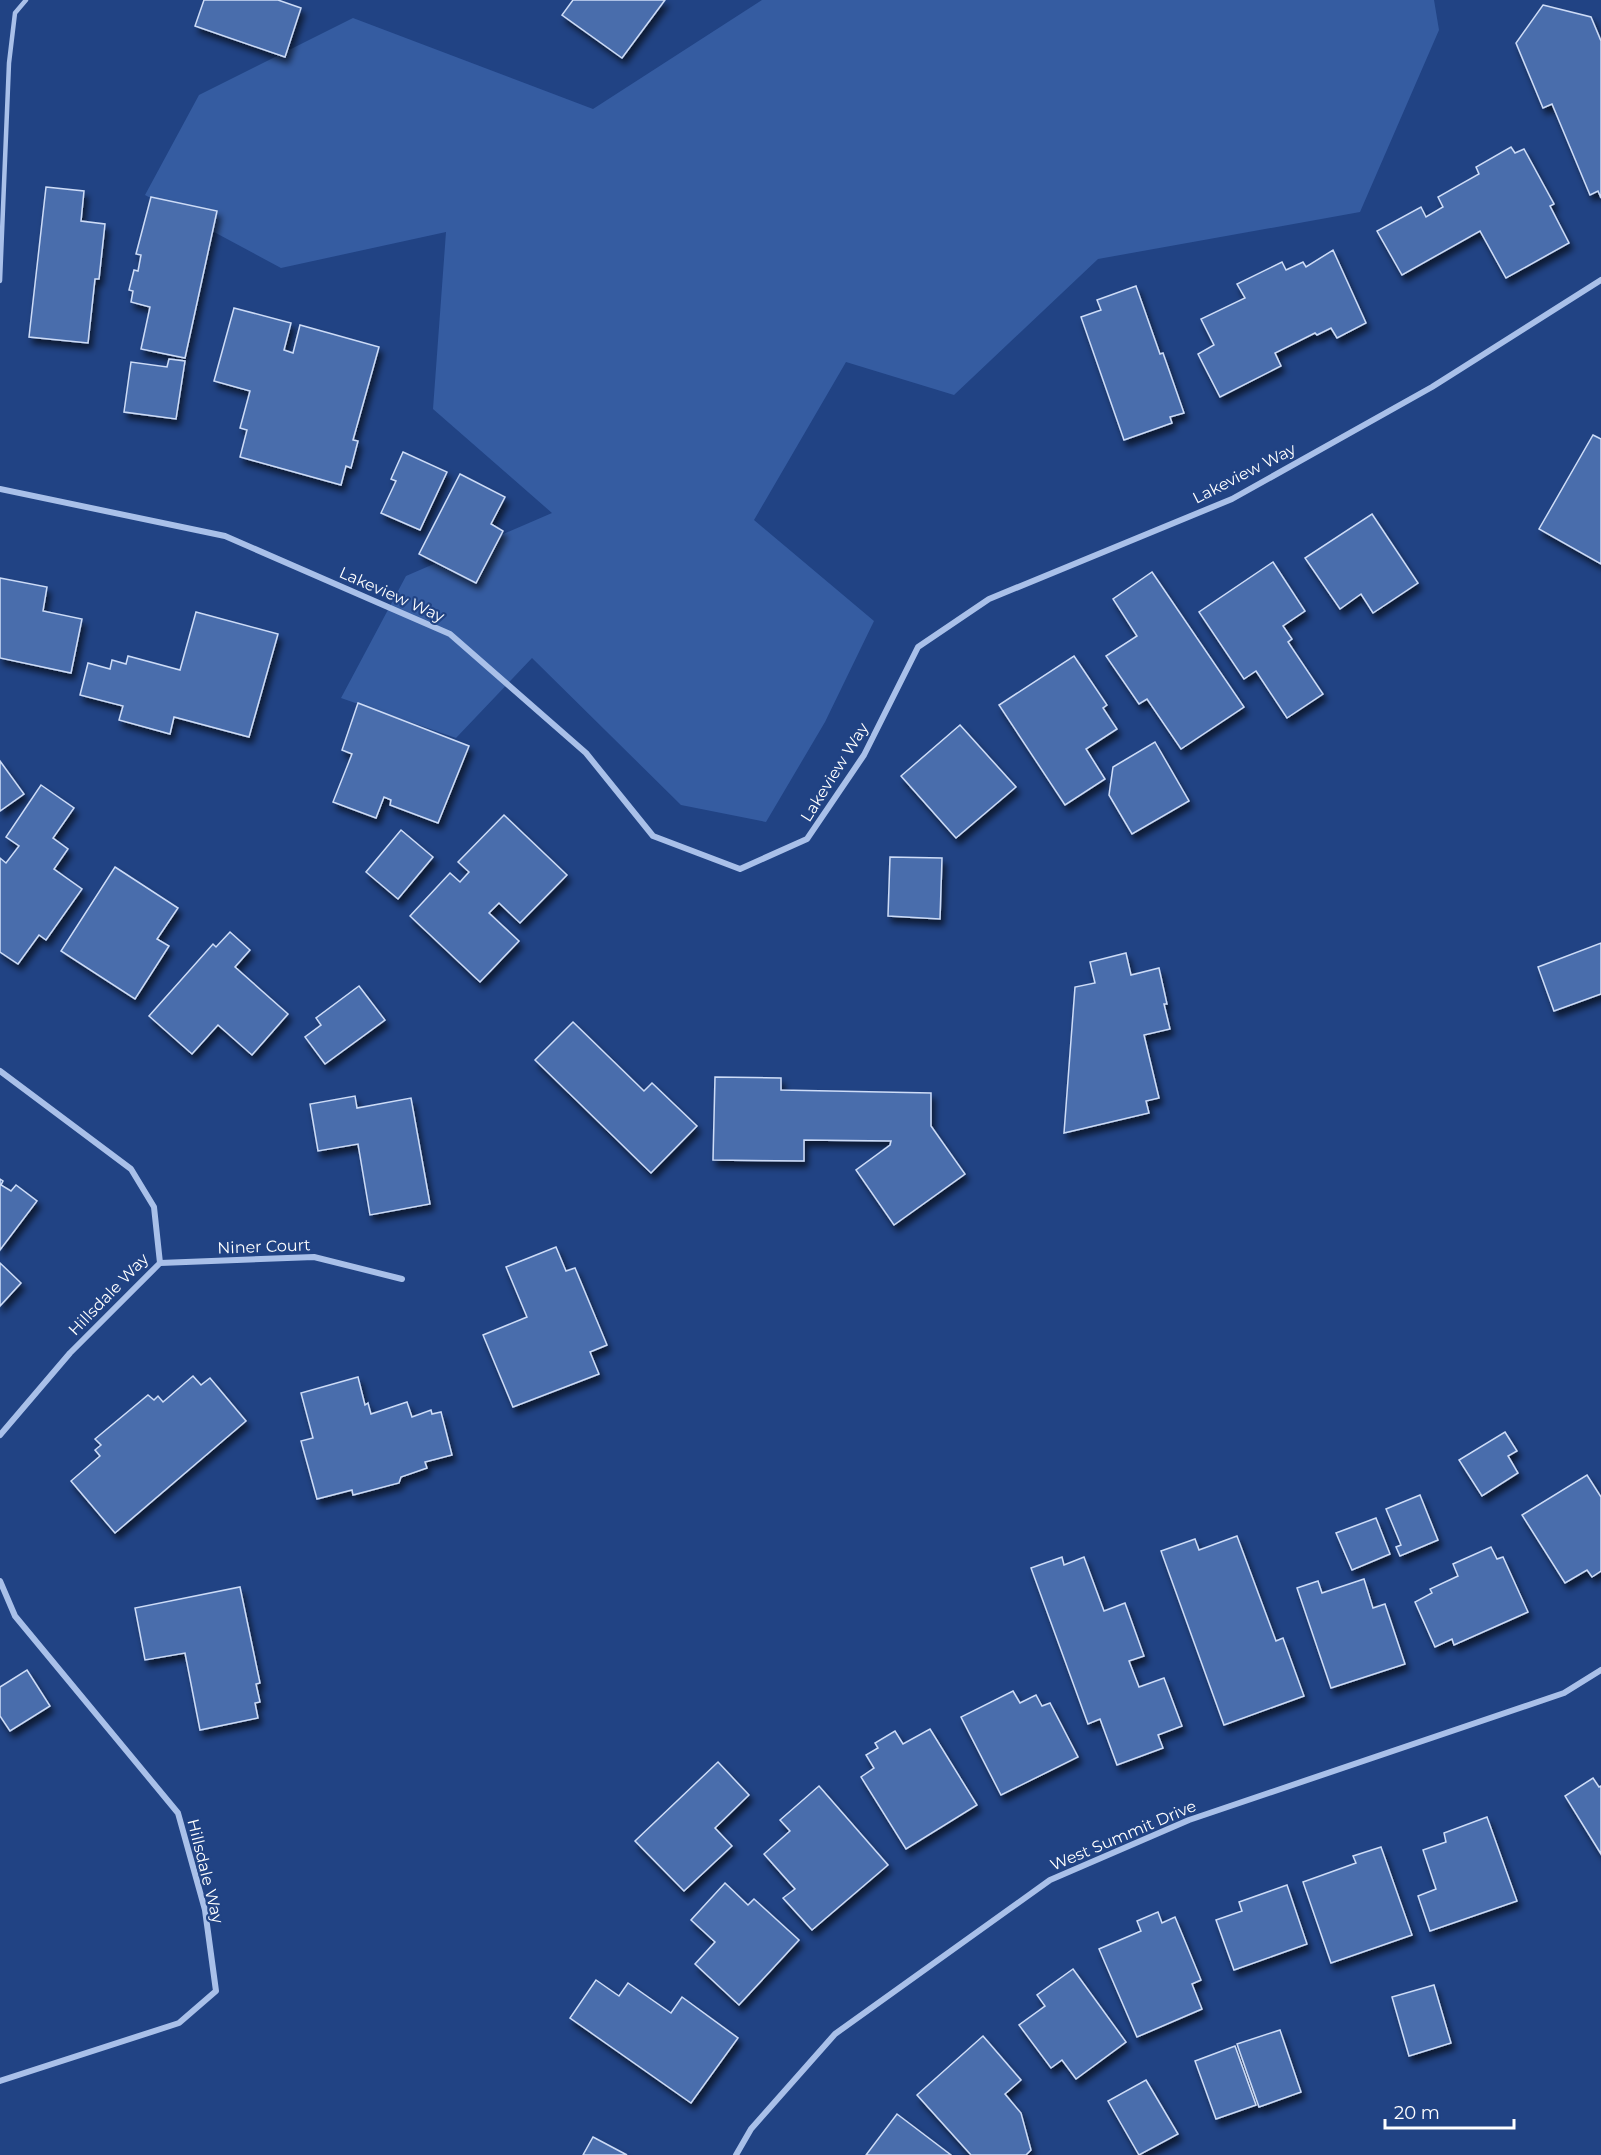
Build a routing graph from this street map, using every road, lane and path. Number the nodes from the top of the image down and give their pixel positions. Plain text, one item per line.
1 (26, 0) edge
2 (1601, 280) edge
3 (0, 281) edge
4 (0, 489) edge
5 (0, 1071) edge
6 (160, 1263) junction
7 (402, 1280) dead end
8 (0, 1435) edge
9 (0, 1581) edge
10 (1601, 1670) edge
11 (0, 2081) edge
12 (736, 2155) edge

1 - 3 lane
2 - 4 street, Lakeview Way
5 - 6 street, Hillsdale Way
6 - 7 street, Niner Court
6 - 8 street, Hillsdale Way
9 - 11 street, Hillsdale Way
10 - 12 street, West Summit Drive

